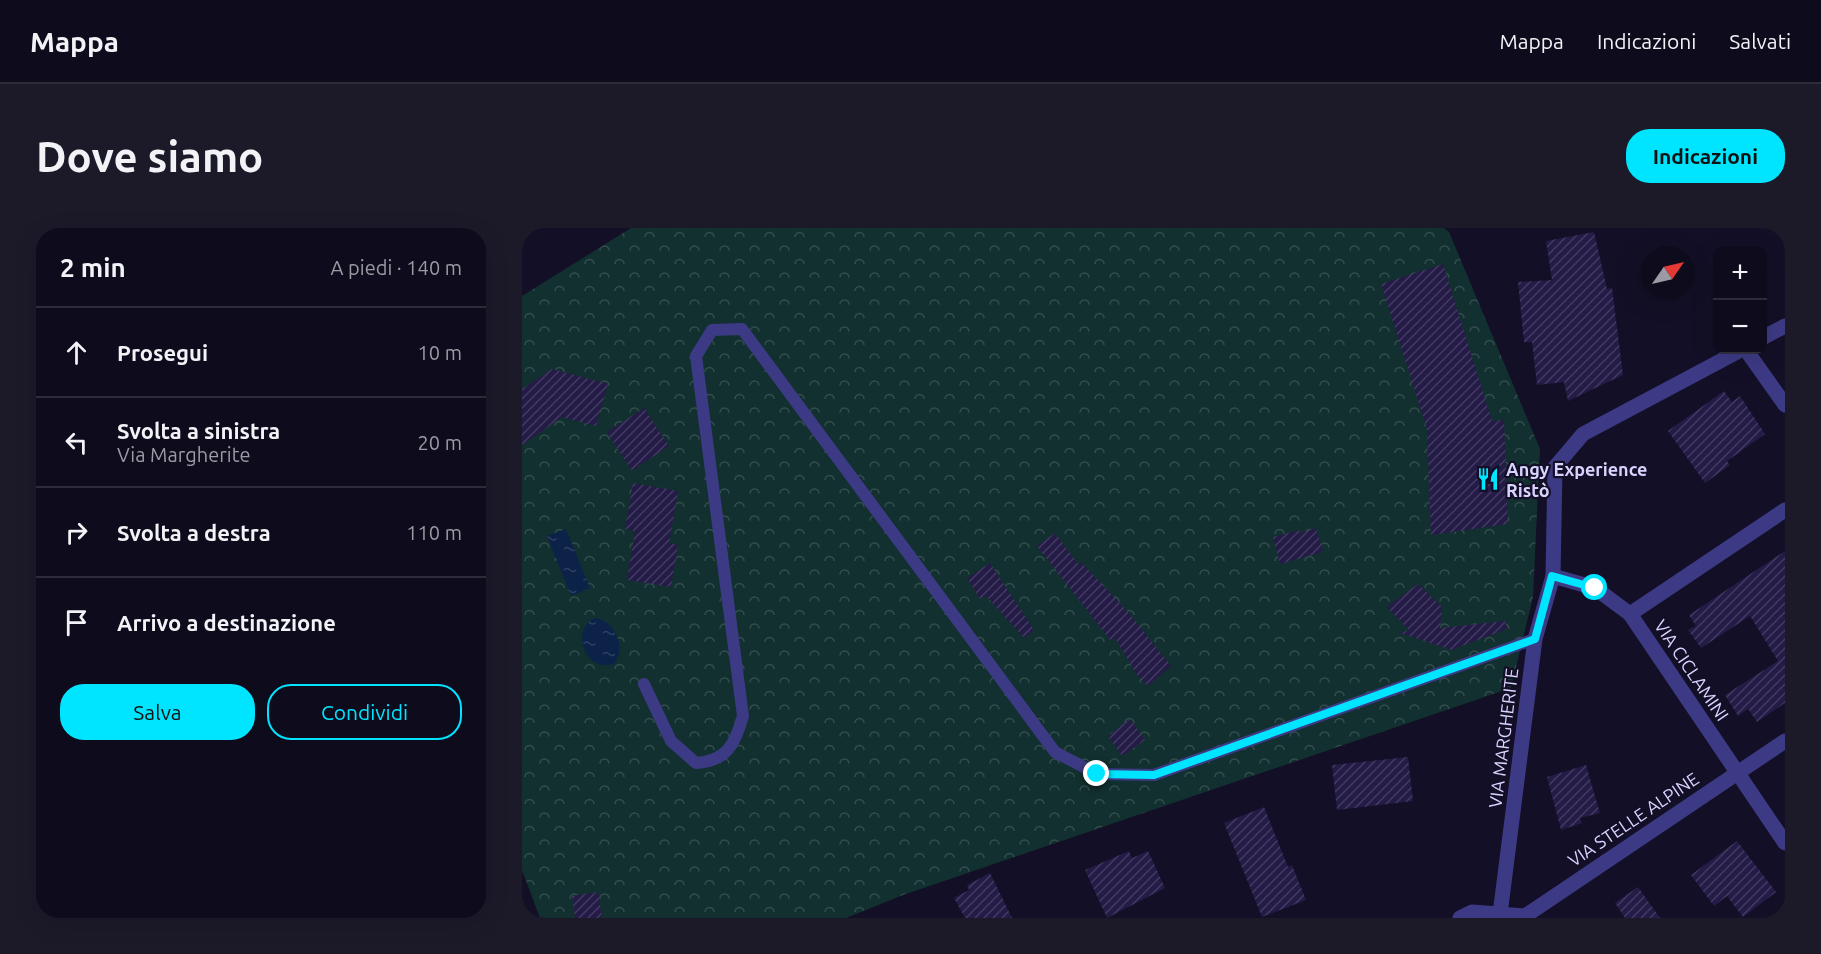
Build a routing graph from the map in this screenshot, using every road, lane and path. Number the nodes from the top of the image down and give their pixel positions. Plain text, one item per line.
1 (1785, 326) edge
2 (1767, 335) edge
3 (1733, 354) edge
4 (1749, 354) edge
5 (1785, 405) edge
6 (1785, 510) edge
7 (1552, 576) junction
8 (1630, 614) junction
9 (1535, 639) junction
10 (644, 684) dead end
11 (1785, 741) edge
12 (1737, 773) junction
13 (1785, 843) edge
14 (1500, 914) junction
15 (1460, 918) edge

1 - 2 street
3 - 7 street, VIA MARGHERITE
4 - 5 street
6 - 8 street, VIA CICLAMINI
7 - 8 street
7 - 9 street, VIA MARGHERITE
8 - 12 street, VIA CICLAMINI
9 - 10 lane
9 - 14 street, VIA MARGHERITE
11 - 12 street, VIA STELLE ALPINE
12 - 13 street, VIA CICLAMINI
12 - 14 street, VIA STELLE ALPINE
14 - 15 street, VIA STELLE ALPINE

